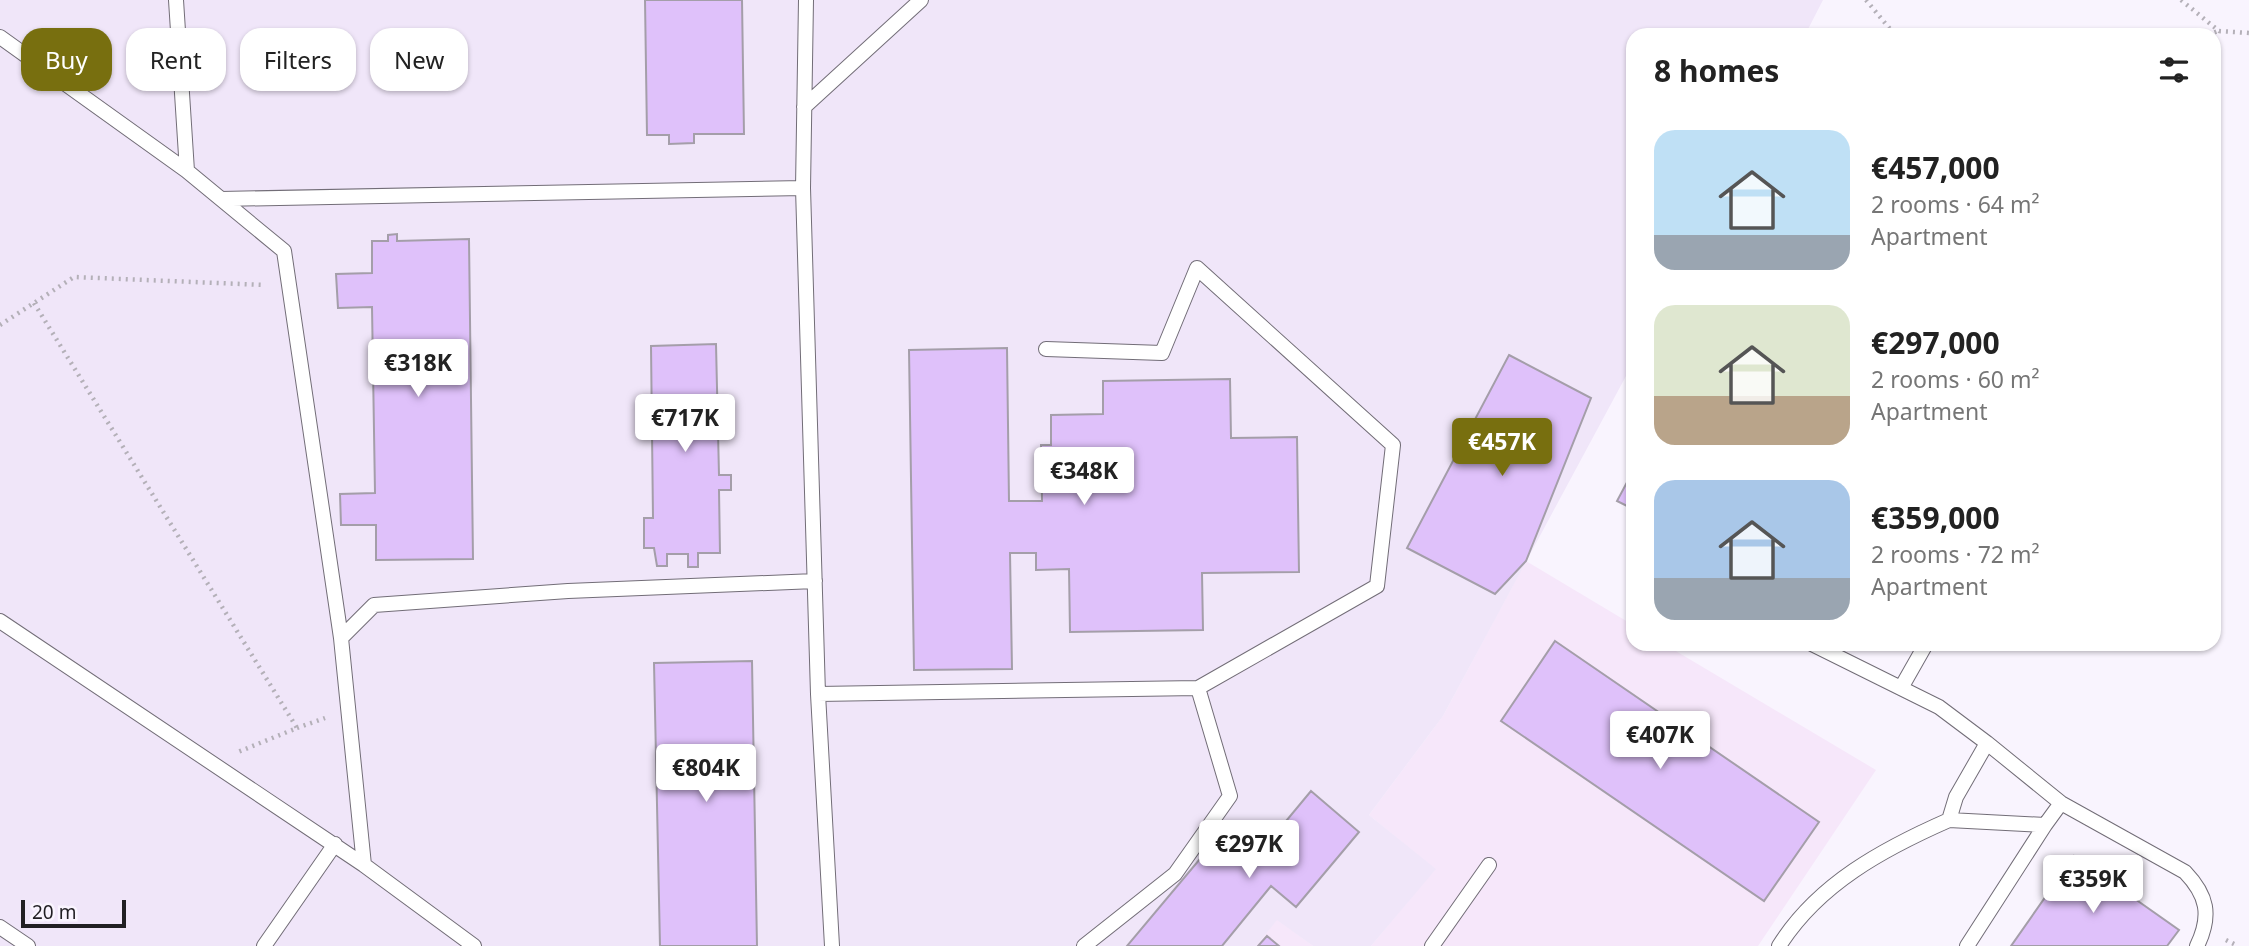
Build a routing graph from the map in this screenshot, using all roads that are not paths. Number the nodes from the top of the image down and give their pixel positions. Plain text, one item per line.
1 (176, 0) edge
2 (806, 0) edge
3 (921, 0) edge
4 (0, 37) edge
5 (804, 107) junction
6 (187, 171) junction
7 (803, 188) junction
8 (222, 200) junction
9 (1046, 349) dead end
10 (815, 581) junction
11 (0, 621) edge
12 (341, 638) junction
13 (1826, 651) edge
14 (1922, 651) edge
15 (1198, 688) junction
16 (1901, 688) junction
17 (818, 694) junction
18 (1987, 743) junction
19 (2061, 803) junction
20 (1949, 820) junction
21 (2045, 825) junction
22 (335, 844) junction
23 (364, 864) junction
24 (1489, 865) dead end
25 (0, 927) edge
26 (1791, 927) junction
27 (28, 946) edge
28 (264, 946) edge
29 (474, 946) edge
30 (832, 946) edge
31 (1084, 946) edge
32 (1432, 946) edge
33 (1779, 946) edge
34 (1794, 946) edge
35 (1967, 946) edge
36 (2197, 946) edge

1 - 6 lane
2 - 5 lane
3 - 5 lane
4 - 6 lane
5 - 7 lane
6 - 8 lane
7 - 8 lane
7 - 10 lane
8 - 12 lane
9 - 15 lane
10 - 12 lane
10 - 17 lane
11 - 22 lane
12 - 23 lane
13 - 16 lane
14 - 16 lane
15 - 17 lane
15 - 31 lane
16 - 18 lane
17 - 30 lane
18 - 19 lane
18 - 20 lane
19 - 21 lane
19 - 36 lane
20 - 21 lane
20 - 26 lane
21 - 35 lane
22 - 23 lane
22 - 28 lane
23 - 29 lane
24 - 32 lane
25 - 27 lane
26 - 33 lane
26 - 34 lane

